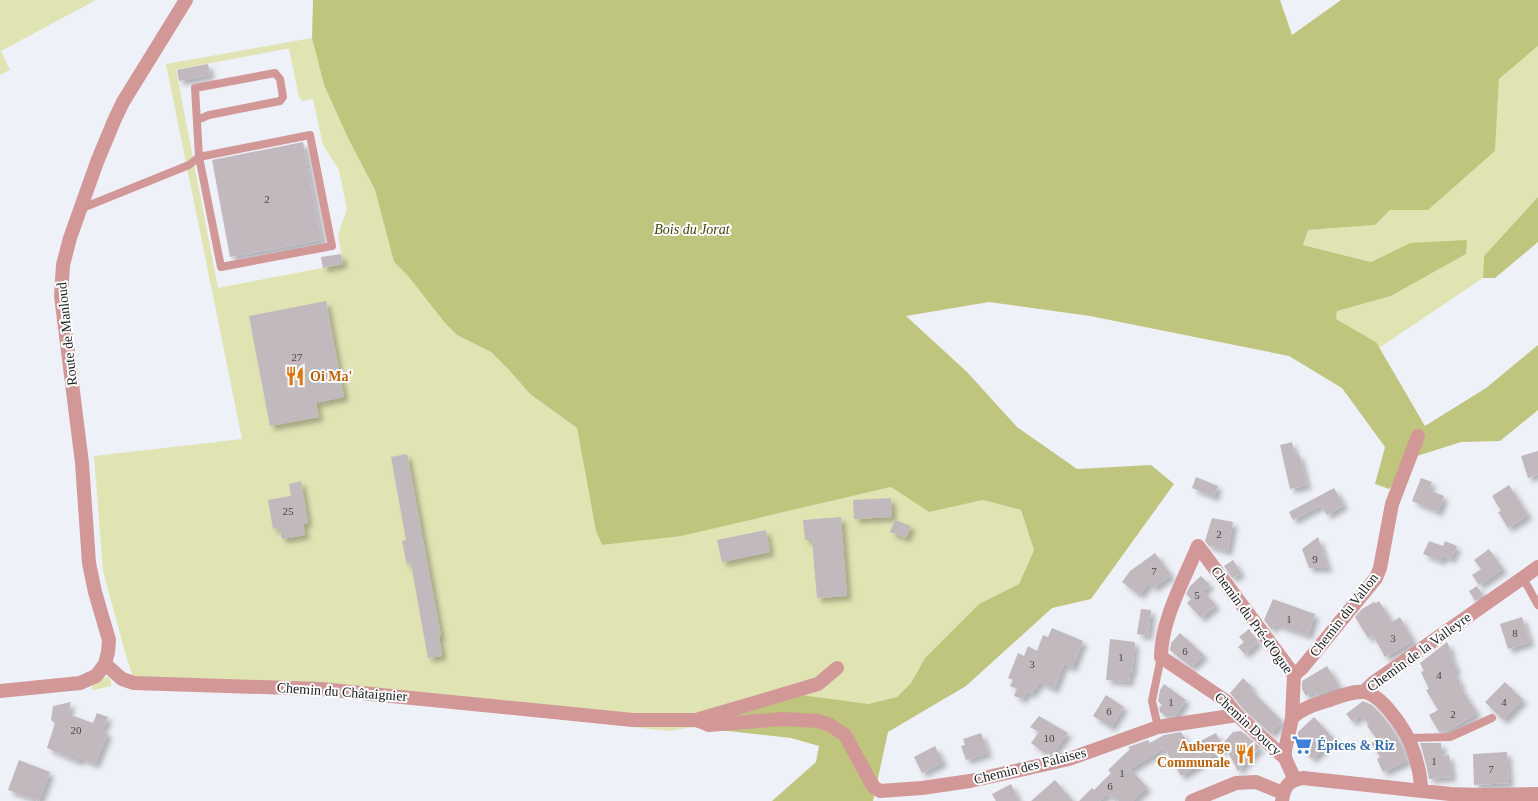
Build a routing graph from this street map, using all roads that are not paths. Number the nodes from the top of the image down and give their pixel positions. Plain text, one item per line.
1 (186, 0) edge
2 (197, 120) junction
3 (199, 156) junction
4 (80, 209) junction
5 (1418, 436) dead end
6 (1538, 567) edge
7 (1523, 578) junction
8 (1538, 605) edge
9 (1161, 657) junction
10 (105, 664) junction
11 (837, 668) dead end
12 (1294, 675) junction
13 (0, 691) edge
14 (1364, 692) junction
15 (1236, 715) junction
16 (1292, 718) junction
17 (1492, 718) dead end
18 (696, 720) junction
19 (1158, 727) junction
20 (1408, 738) junction
21 (1285, 758) junction
22 (1295, 780) junction
23 (880, 791) joint
24 (1421, 791) junction
25 (1538, 794) edge
26 (1283, 797) edge
27 (1451, 797) edge
28 (1192, 801) edge

1 - 4 street, Route de Manloud
2 - 2 lane
2 - 3 lane
3 - 3 lane
3 - 4 lane
4 - 10 street, Route de Manloud
5 - 12 street, Chemin du Vallon
6 - 7 street, Chemin de la Valleyre
7 - 8 lane
7 - 14 street, Chemin de la Valleyre
9 - 12 street, Chemin du Pré-d'Ogue
9 - 15 street, Chemin Doucy
9 - 19 lane
10 - 13 street
10 - 18 street, Chemin du Châtaignier
11 - 18 street, Chemin du Châtaignier
12 - 16 street, Chemin du Pré-d'Ogue
14 - 16 street, Chemin de la Valleyre
14 - 20 street
15 - 19 street, Chemin des Falaises
15 - 21 street, Chemin Doucy
16 - 21 street, Chemin du Pré-d'Ogue
17 - 20 lane
18 - 23 street, Chemin du Châtaignier
19 - 23 street, Chemin des Falaises
20 - 24 street
21 - 22 street
22 - 24 street
22 - 26 street
24 - 27 street
25 - 27 street
26 - 28 street

